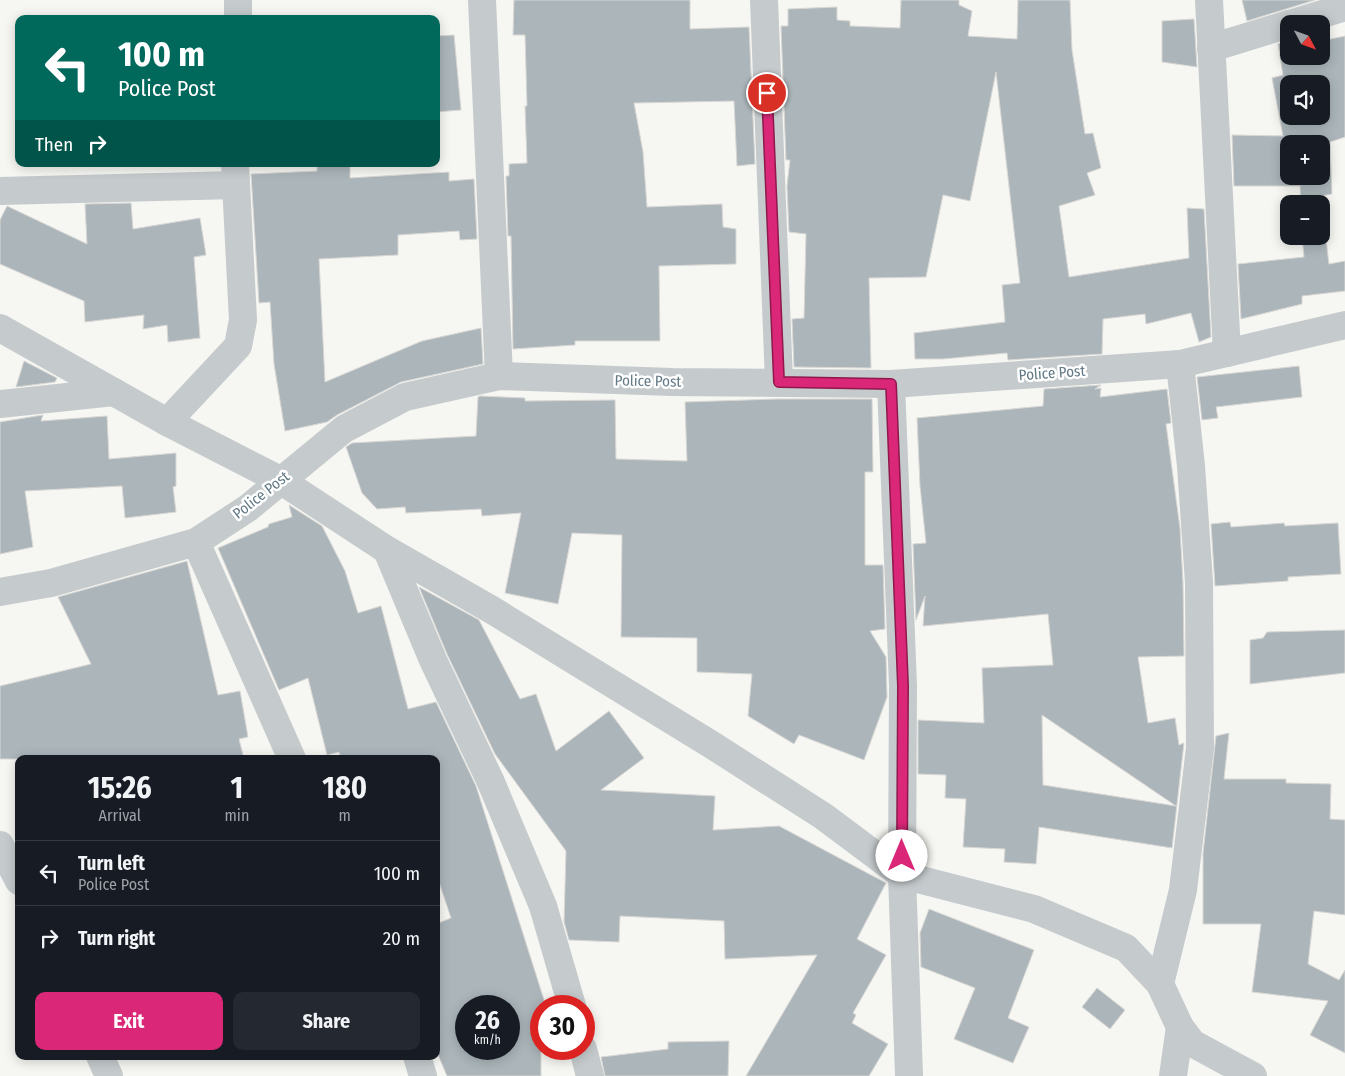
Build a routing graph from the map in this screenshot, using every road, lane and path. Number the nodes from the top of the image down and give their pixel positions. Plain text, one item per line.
1 (238, 0) edge
2 (482, 0) edge
3 (764, 0) edge
4 (1208, 0) edge
5 (1345, 7) edge
6 (238, 15) edge
7 (1319, 15) edge
8 (1280, 27) edge
9 (1211, 48) junction
10 (235, 175) edge
11 (0, 191) edge
12 (1345, 325) edge
13 (0, 328) edge
14 (1227, 353) junction
15 (1180, 364) junction
16 (499, 376) junction
17 (779, 382) junction
18 (891, 384) junction
19 (114, 392) junction
20 (0, 404) edge
21 (167, 422) junction
22 (280, 480) junction
23 (196, 542) junction
24 (387, 550) junction
25 (0, 592) edge
26 (290, 755) edge
27 (0, 845) edge
28 (15, 873) edge
29 (902, 875) junction
30 (1160, 984) junction
31 (569, 995) edge
32 (1180, 1027) junction
33 (102, 1060) edge
34 (418, 1060) edge
35 (586, 1060) edge
36 (109, 1076) edge
37 (423, 1076) edge
38 (590, 1076) edge
39 (910, 1076) edge
40 (1173, 1076) edge
41 (1253, 1076) edge

1 - 6 street
2 - 16 street
3 - 17 street
4 - 9 street
5 - 7 street
8 - 9 street
9 - 14 street
10 - 11 street
10 - 21 street
12 - 14 street, Police Post
13 - 19 street
14 - 15 street, Police Post
15 - 18 street, Police Post
15 - 30 street
16 - 17 street, Police Post
16 - 22 street, Police Post
17 - 18 street, Police Post
18 - 29 street
19 - 20 street
19 - 21 street
21 - 22 street
22 - 23 street, Police Post
22 - 24 street
23 - 25 street, Police Post
23 - 26 street
24 - 29 street
24 - 31 street
27 - 28 street
29 - 30 street
29 - 39 street
30 - 32 street
32 - 40 street
32 - 41 street
33 - 36 street
34 - 37 street
35 - 38 street

